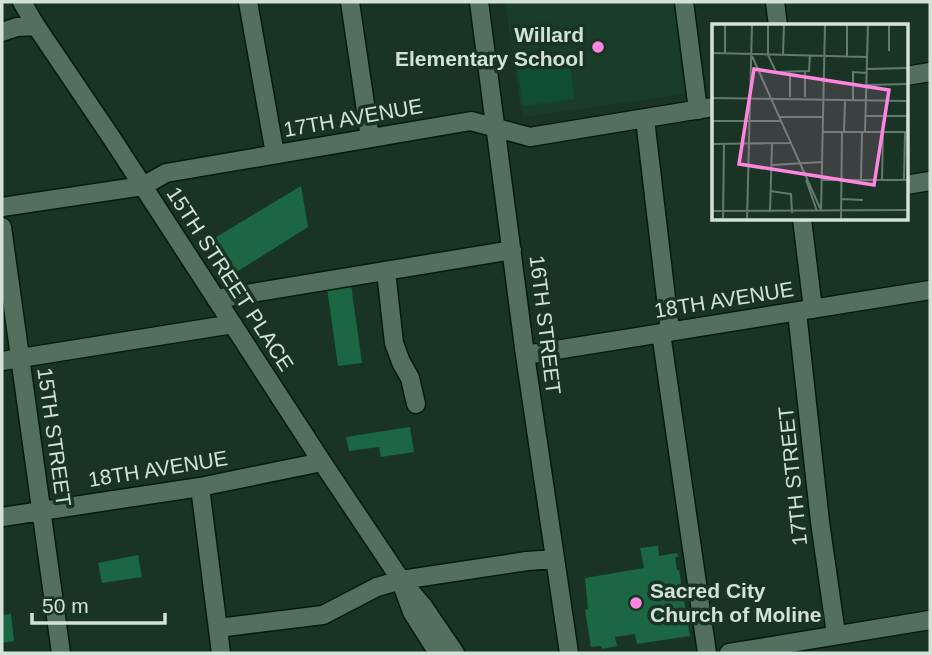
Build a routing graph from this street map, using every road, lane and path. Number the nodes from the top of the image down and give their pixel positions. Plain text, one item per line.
1 (22, 2) edge
2 (248, 2) edge
3 (350, 2) edge
4 (479, 2) edge
5 (684, 2) edge
6 (775, 2) edge
7 (778, 24) edge
8 (36, 26) junction
9 (2, 32) edge
10 (930, 72) edge
11 (908, 76) edge
12 (706, 109) edge
13 (645, 119) junction
14 (497, 129) junction
15 (370, 138) junction
16 (275, 154) junction
17 (930, 181) edge
18 (908, 185) edge
19 (143, 186) junction
20 (2, 207) edge
21 (802, 220) edge
22 (2, 228) edge
23 (512, 250) junction
24 (386, 271) junction
25 (930, 290) edge
26 (216, 299) junction
27 (805, 310) junction
28 (233, 324) junction
29 (666, 332) junction
30 (525, 355) junction
31 (20, 358) junction
32 (2, 361) edge
33 (416, 404) dead end
34 (322, 462) junction
35 (200, 487) junction
36 (41, 510) junction
37 (2, 517) edge
38 (554, 559) junction
39 (401, 580) junction
40 (930, 620) edge
41 (218, 628) junction
42 (836, 635) junction
43 (61, 653) edge
44 (221, 653) edge
45 (438, 653) edge
46 (455, 653) edge
47 (569, 653) edge
48 (707, 653) edge
49 (729, 653) edge

1 - 8 street, 15TH STREET PLACE
2 - 16 street
3 - 15 street
4 - 14 street, 16TH STREET
5 - 12 street
6 - 7 street
8 - 9 street
8 - 19 street, 15TH STREET PLACE
10 - 11 street
12 - 13 street, 17TH AVENUE
13 - 14 street, 17TH AVENUE
13 - 29 street
14 - 15 street, 17TH AVENUE
14 - 23 street, 16TH STREET
15 - 16 street, 17TH AVENUE
16 - 19 street, 17TH AVENUE
17 - 18 street
19 - 20 street, 17TH AVENUE
19 - 26 street, 15TH STREET PLACE
21 - 27 street, 17TH STREET
22 - 31 street, 15TH STREET
23 - 24 street
23 - 30 street, 16TH STREET
24 - 26 street
24 - 33 street
25 - 27 street, 18TH AVENUE
26 - 28 street, 15TH STREET PLACE
27 - 29 street, 18TH AVENUE
27 - 42 street, 17TH STREET
28 - 31 street
28 - 34 street, 15TH STREET PLACE
29 - 30 street, 18TH AVENUE
29 - 48 street
30 - 38 street, 16TH STREET
31 - 32 street
31 - 36 street, 15TH STREET
34 - 35 street, 18TH AVENUE
34 - 39 street, 15TH STREET PLACE
35 - 36 street, 18TH AVENUE
35 - 41 street
36 - 37 street, 18TH AVENUE
36 - 43 street, 15TH STREET
38 - 39 street
38 - 47 street, 16TH STREET
39 - 41 street
39 - 45 street, 15TH STREET PLACE
39 - 46 street, 15TH STREET PLACE
40 - 42 street
41 - 44 street
42 - 49 street

